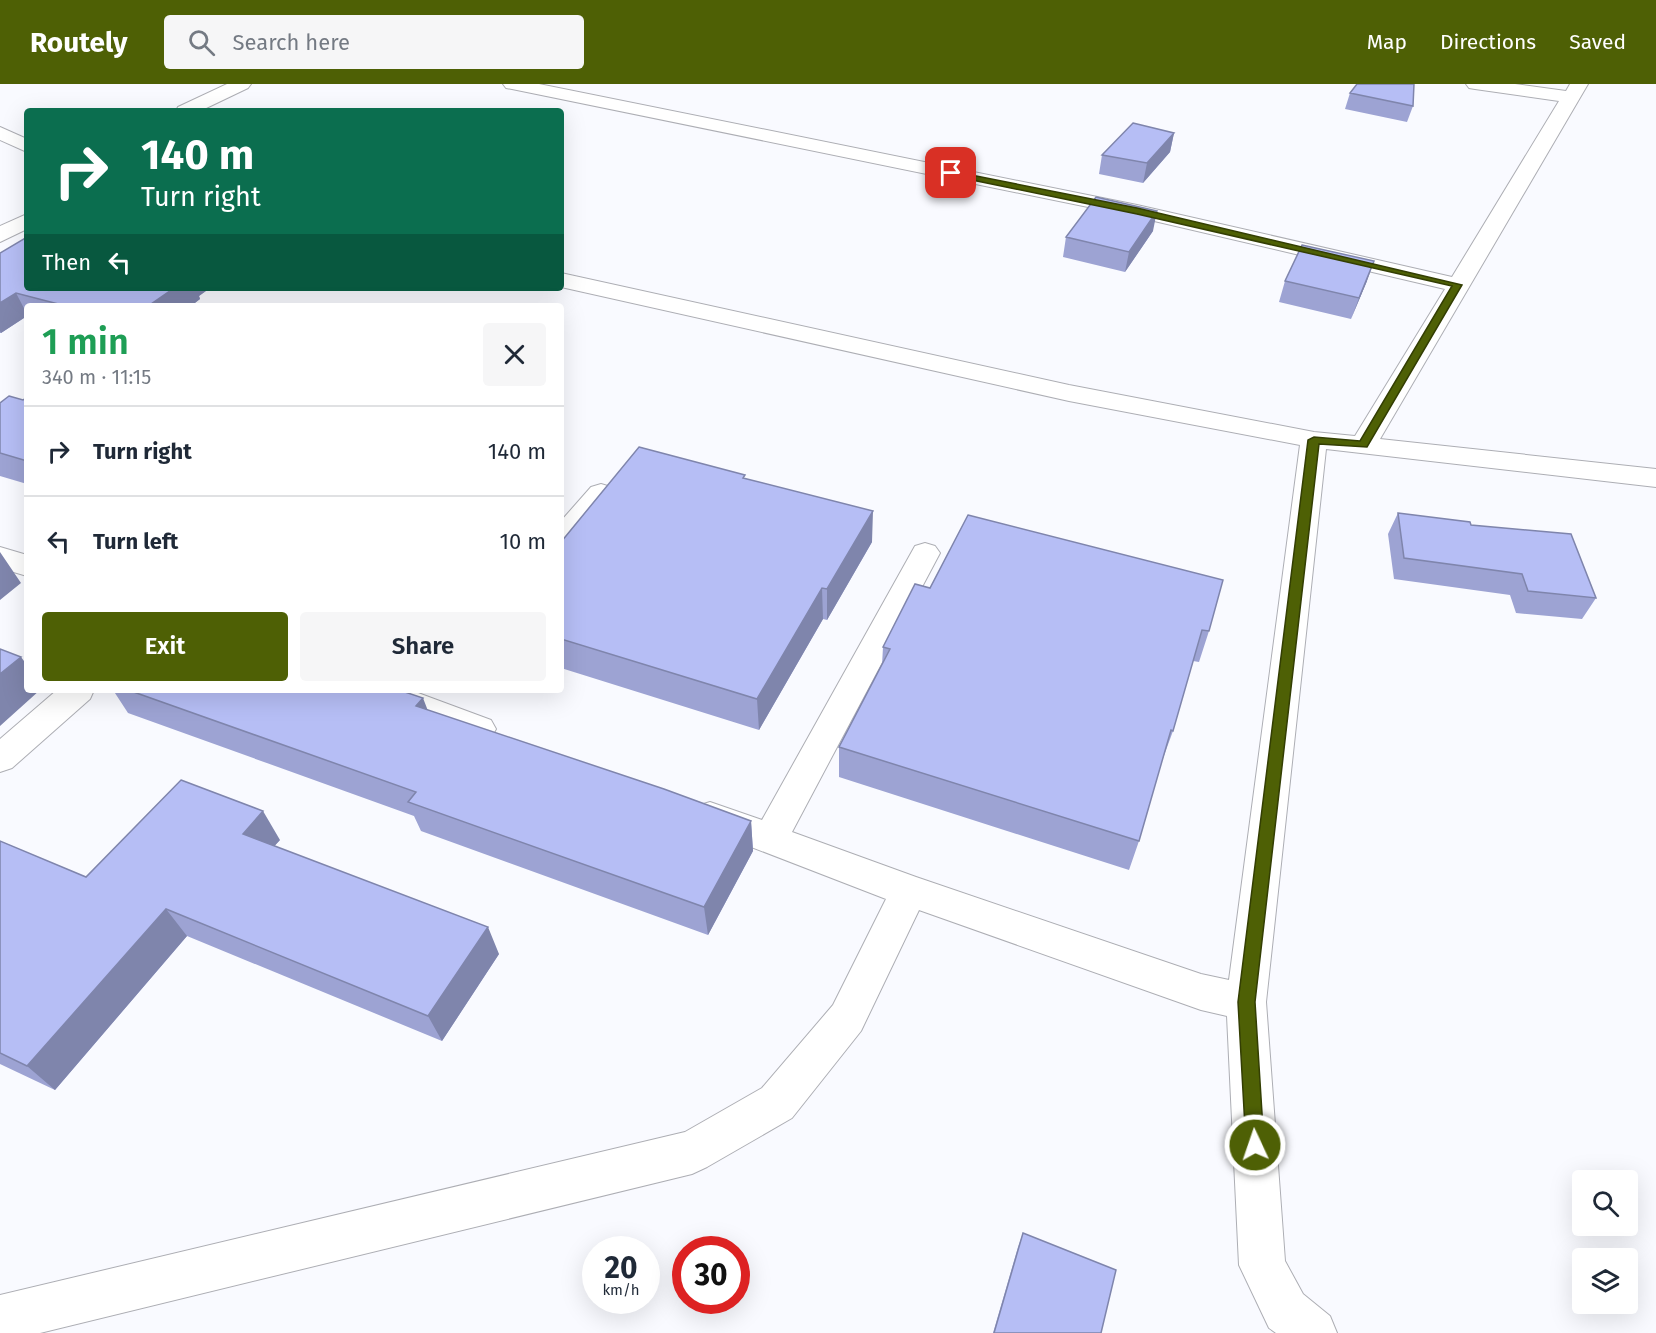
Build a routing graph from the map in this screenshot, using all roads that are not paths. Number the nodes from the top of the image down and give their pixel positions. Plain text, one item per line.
1 (242, 84) edge
2 (512, 84) edge
3 (1475, 84) edge
4 (1574, 90) edge
5 (191, 108) edge
6 (0, 133) edge
7 (24, 145) edge
8 (24, 222) edge
9 (0, 235) edge
10 (564, 281) edge
11 (1458, 285) junction
12 (1314, 440) junction
13 (1363, 445) junction
14 (1656, 478) edge
15 (601, 493) edge
16 (564, 536) edge
17 (924, 553) dead end
18 (0, 557) edge
19 (24, 565) edge
20 (75, 693) edge
21 (394, 693) edge
22 (426, 698) edge
23 (507, 740) edge
24 (0, 759) edge
25 (682, 806) edge
26 (770, 838) junction
27 (909, 891) junction
28 (1246, 1002) junction
29 (0, 1319) edge
30 (1313, 1333) edge

1 - 5 street
2 - 11 street
3 - 4 street
4 - 11 street
6 - 7 street
8 - 9 street
10 - 12 street
11 - 13 street
12 - 13 street
12 - 28 street
13 - 14 street
15 - 16 street
17 - 26 street
18 - 19 street
20 - 24 street
21 - 22 street
22 - 23 street
25 - 26 street
26 - 27 street
27 - 28 street
27 - 29 street
28 - 30 street

